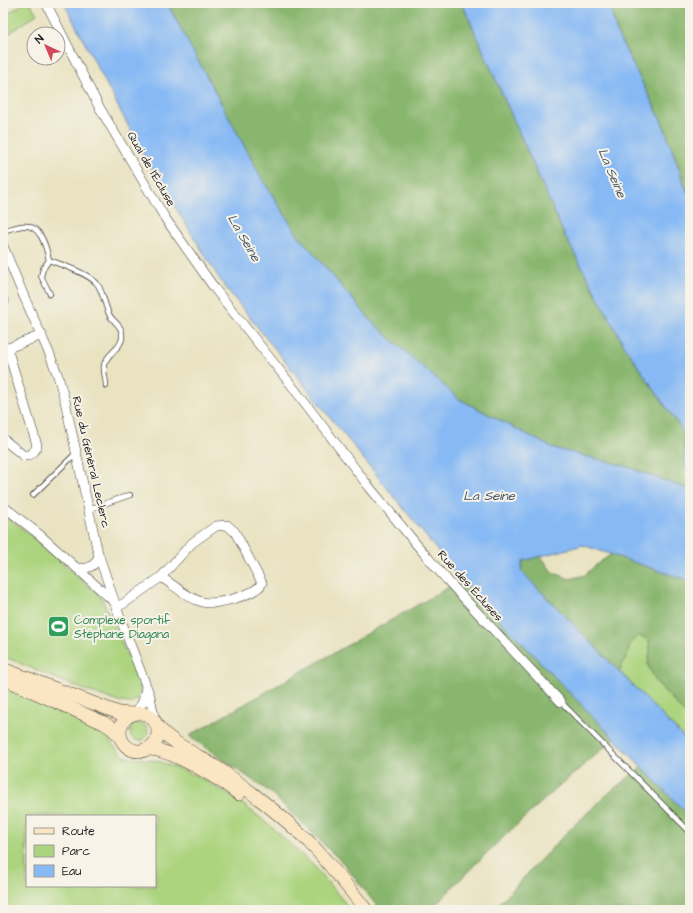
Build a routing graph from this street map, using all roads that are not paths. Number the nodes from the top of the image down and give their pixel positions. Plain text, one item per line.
1 (46, 3) edge
2 (3, 230) edge
3 (3, 246) edge
4 (49, 260) junction
5 (50, 294) dead end
6 (3, 295) edge
7 (3, 303) edge
8 (42, 335) junction
9 (252, 337) joint
10 (5, 349) edge
11 (106, 386) dead end
12 (3, 440) edge
13 (77, 455) junction
14 (32, 495) dead end
15 (130, 495) dead end
16 (3, 506) edge
17 (89, 509) junction
18 (99, 556) junction
19 (76, 568) junction
20 (161, 577) junction
21 (115, 605) junction
22 (3, 669) edge
23 (3, 678) edge
24 (146, 687) junction
25 (561, 702) joint
26 (134, 713) junction
27 (156, 724) junction
28 (120, 737) junction
29 (147, 749) junction
30 (690, 832) edge
31 (359, 910) edge
32 (366, 910) edge

1 - 9 street, Quai de l'Écluse
2 - 4 lane
3 - 8 street, Rue du Général Leclerc
4 - 5 lane
4 - 11 lane
6 - 7 lane
8 - 10 street
8 - 13 street, Rue du Général Leclerc
9 - 25 street, Rue des Écluses
10 - 12 street
13 - 14 lane
13 - 17 street, Rue du Général Leclerc
15 - 17 lane
16 - 19 street
17 - 18 street, Rue du Général Leclerc
18 - 19 street
18 - 21 street, Rue du Général Leclerc
19 - 21 street
20 - 20 street
20 - 21 street
21 - 24 street, Rue du Général Leclerc
22 - 26 main road
23 - 28 main road
24 - 26 street
24 - 27 street, Rue du Général Leclerc
25 - 30 lane, Rue des Écluses
26 - 27 main road
26 - 28 main road
27 - 29 main road
27 - 32 main road
28 - 29 main road
29 - 31 main road

